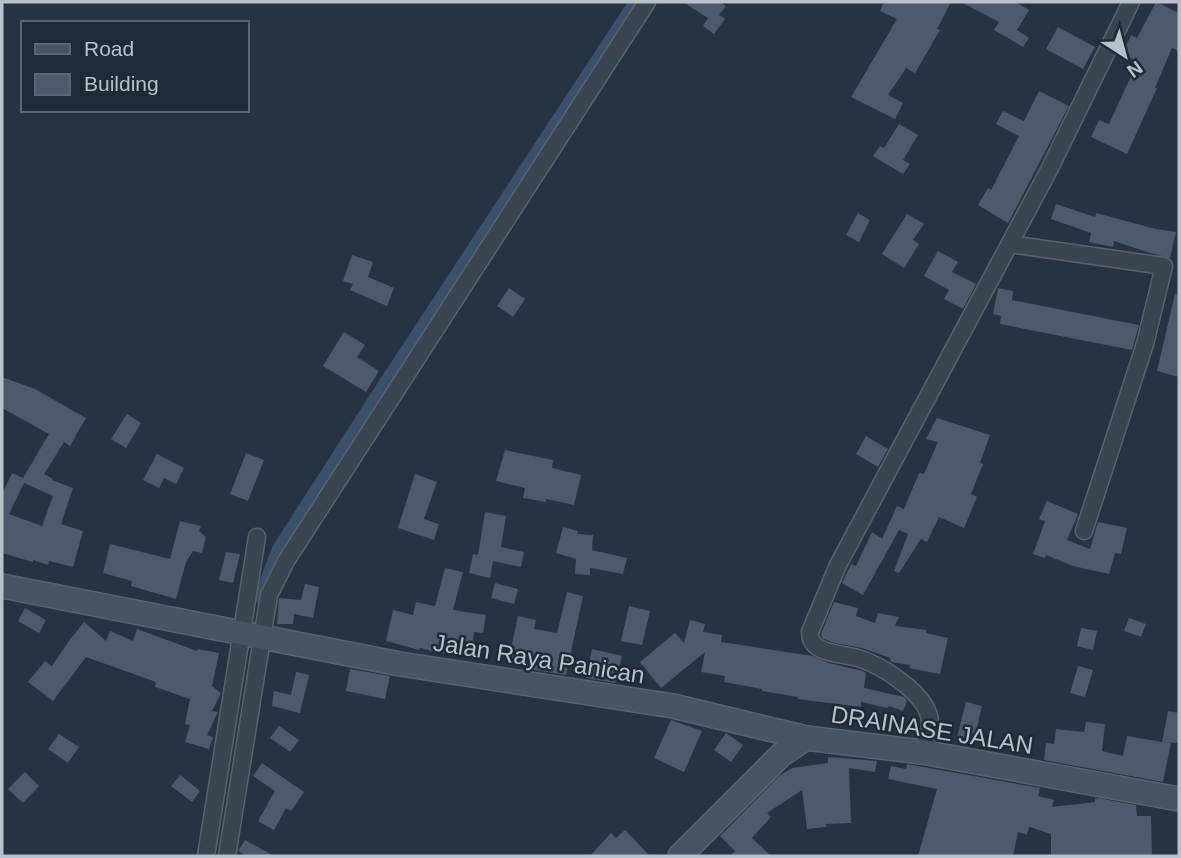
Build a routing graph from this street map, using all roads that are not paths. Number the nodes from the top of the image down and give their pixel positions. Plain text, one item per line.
1 (647, 2) edge
2 (1131, 2) edge
3 (1010, 244) junction
4 (1172, 267) edge
5 (1084, 531) dead end
6 (257, 537) dead end
7 (2, 586) edge
8 (256, 635) junction
9 (806, 738) junction
10 (922, 752) junction
11 (1179, 799) edge
12 (206, 856) edge
13 (227, 856) edge
14 (680, 856) edge

1 - 8 street
2 - 3 street
3 - 4 street
3 - 10 street
4 - 5 street
6 - 8 street
7 - 8 street, Jalan Raya Panican
8 - 9 street, Jalan Raya Panican
8 - 12 street
8 - 13 street
9 - 10 street, DRAINASE JALAN
9 - 14 street, DRAINASE JALAN
10 - 11 street, DRAINASE JALAN

